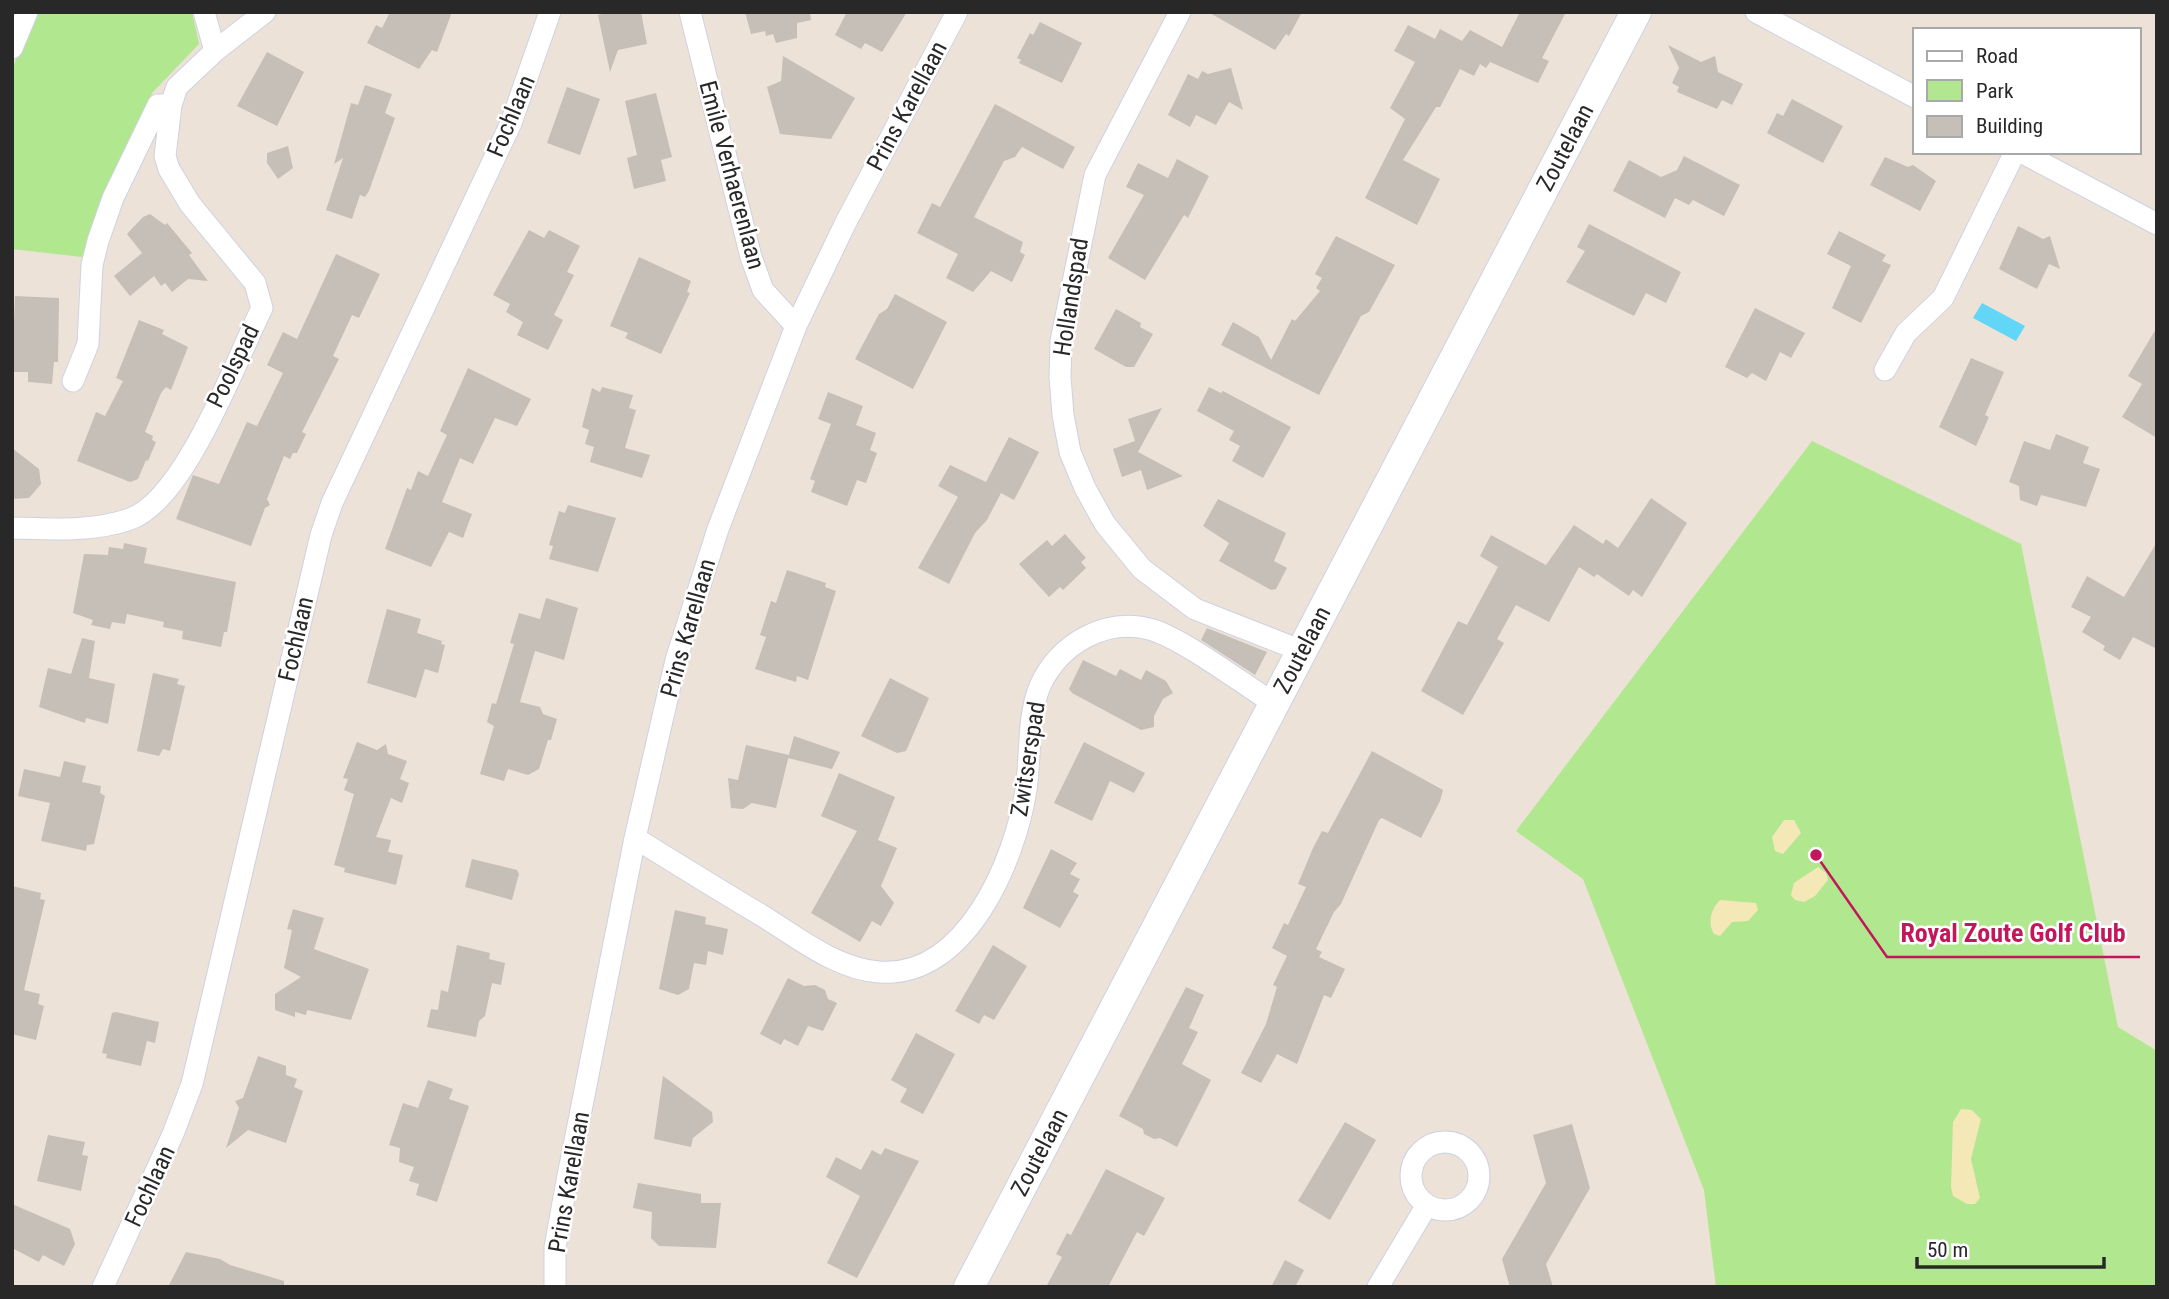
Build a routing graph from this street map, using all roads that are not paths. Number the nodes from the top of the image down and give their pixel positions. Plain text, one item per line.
1 (27, 12) edge
2 (204, 12) edge
3 (265, 12) edge
4 (550, 12) edge
5 (690, 12) edge
6 (957, 12) edge
7 (1180, 12) edge
8 (1636, 12) edge
9 (1756, 12) edge
10 (12, 48) edge
11 (215, 51) junction
12 (1913, 96) edge
13 (171, 104) junction
14 (2014, 154) edge
15 (2025, 154) edge
16 (2157, 224) edge
17 (796, 326) junction
18 (1885, 370) dead end
19 (73, 381) dead end
20 (12, 528) edge
21 (1302, 651) junction
22 (1275, 704) junction
23 (635, 838) junction
24 (1427, 1205) dead end
25 (103, 1287) edge
26 (555, 1287) edge
27 (970, 1287) edge
28 (1378, 1287) edge

1 - 10 street
2 - 11 street
3 - 11 street, Poolspad
4 - 25 street, Fochlaan
5 - 17 street, Emile Verhaerenlaan
6 - 17 street, Prins Karellaan
7 - 21 street, Hollandspad
8 - 21 street, Zoutelaan
9 - 12 street
11 - 13 street, Poolspad
13 - 19 street
13 - 20 street, Poolspad
14 - 18 street
15 - 16 street
17 - 23 street, Prins Karellaan
21 - 22 street, Zoutelaan
22 - 23 street, Zwitserspad
22 - 27 street, Zoutelaan
23 - 26 street, Prins Karellaan
24 - 28 street

